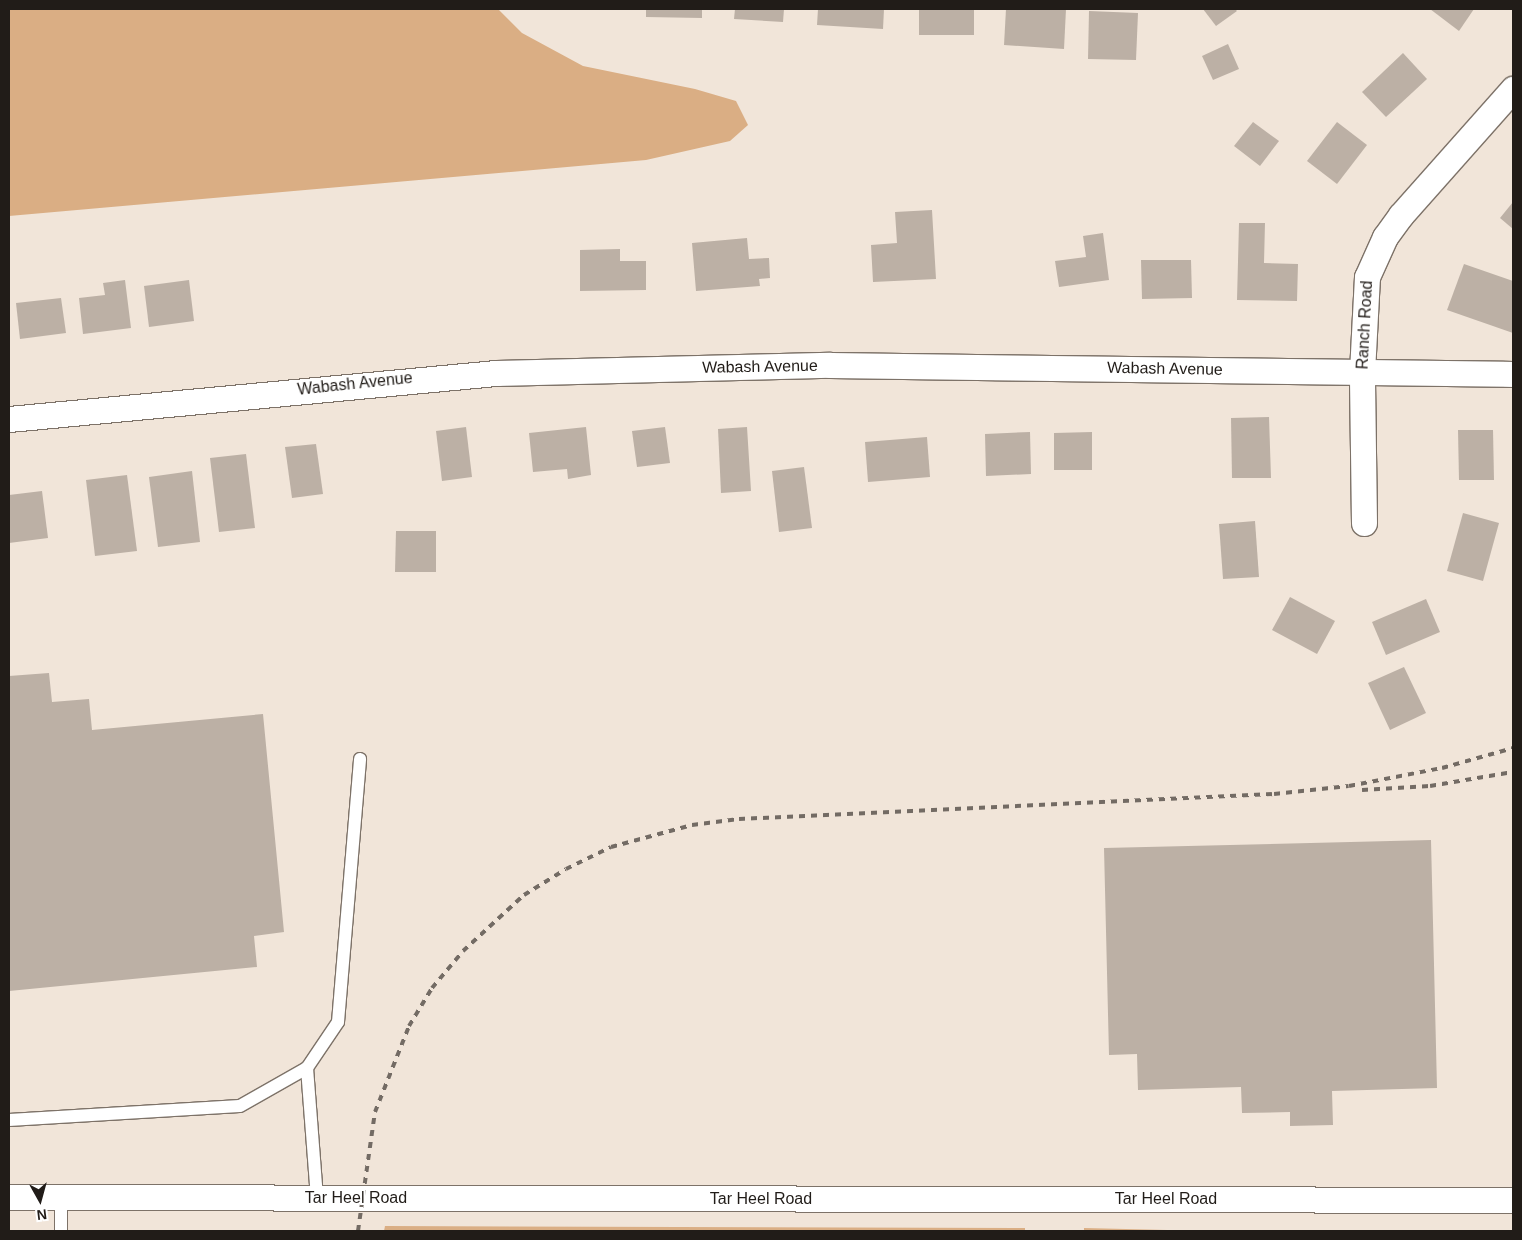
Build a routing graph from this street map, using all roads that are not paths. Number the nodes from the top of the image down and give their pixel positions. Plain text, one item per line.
1 (1513, 89) edge
2 (1362, 372) junction
3 (1513, 374) edge
4 (9, 419) edge
5 (1364, 523) dead end
6 (360, 759) dead end
7 (307, 1068) junction
8 (9, 1120) edge
9 (9, 1197) edge
10 (61, 1197) junction
11 (317, 1197) junction
12 (1513, 1200) edge
13 (62, 1231) edge

1 - 2 street, Ranch Road
2 - 3 street, Wabash Avenue
2 - 4 street, Wabash Avenue
2 - 5 street, Ranch Road
6 - 7 lane
7 - 8 lane
7 - 11 lane
9 - 10 street, Tar Heel Road
10 - 11 street, Tar Heel Road
10 - 13 lane
11 - 12 street, Tar Heel Road

